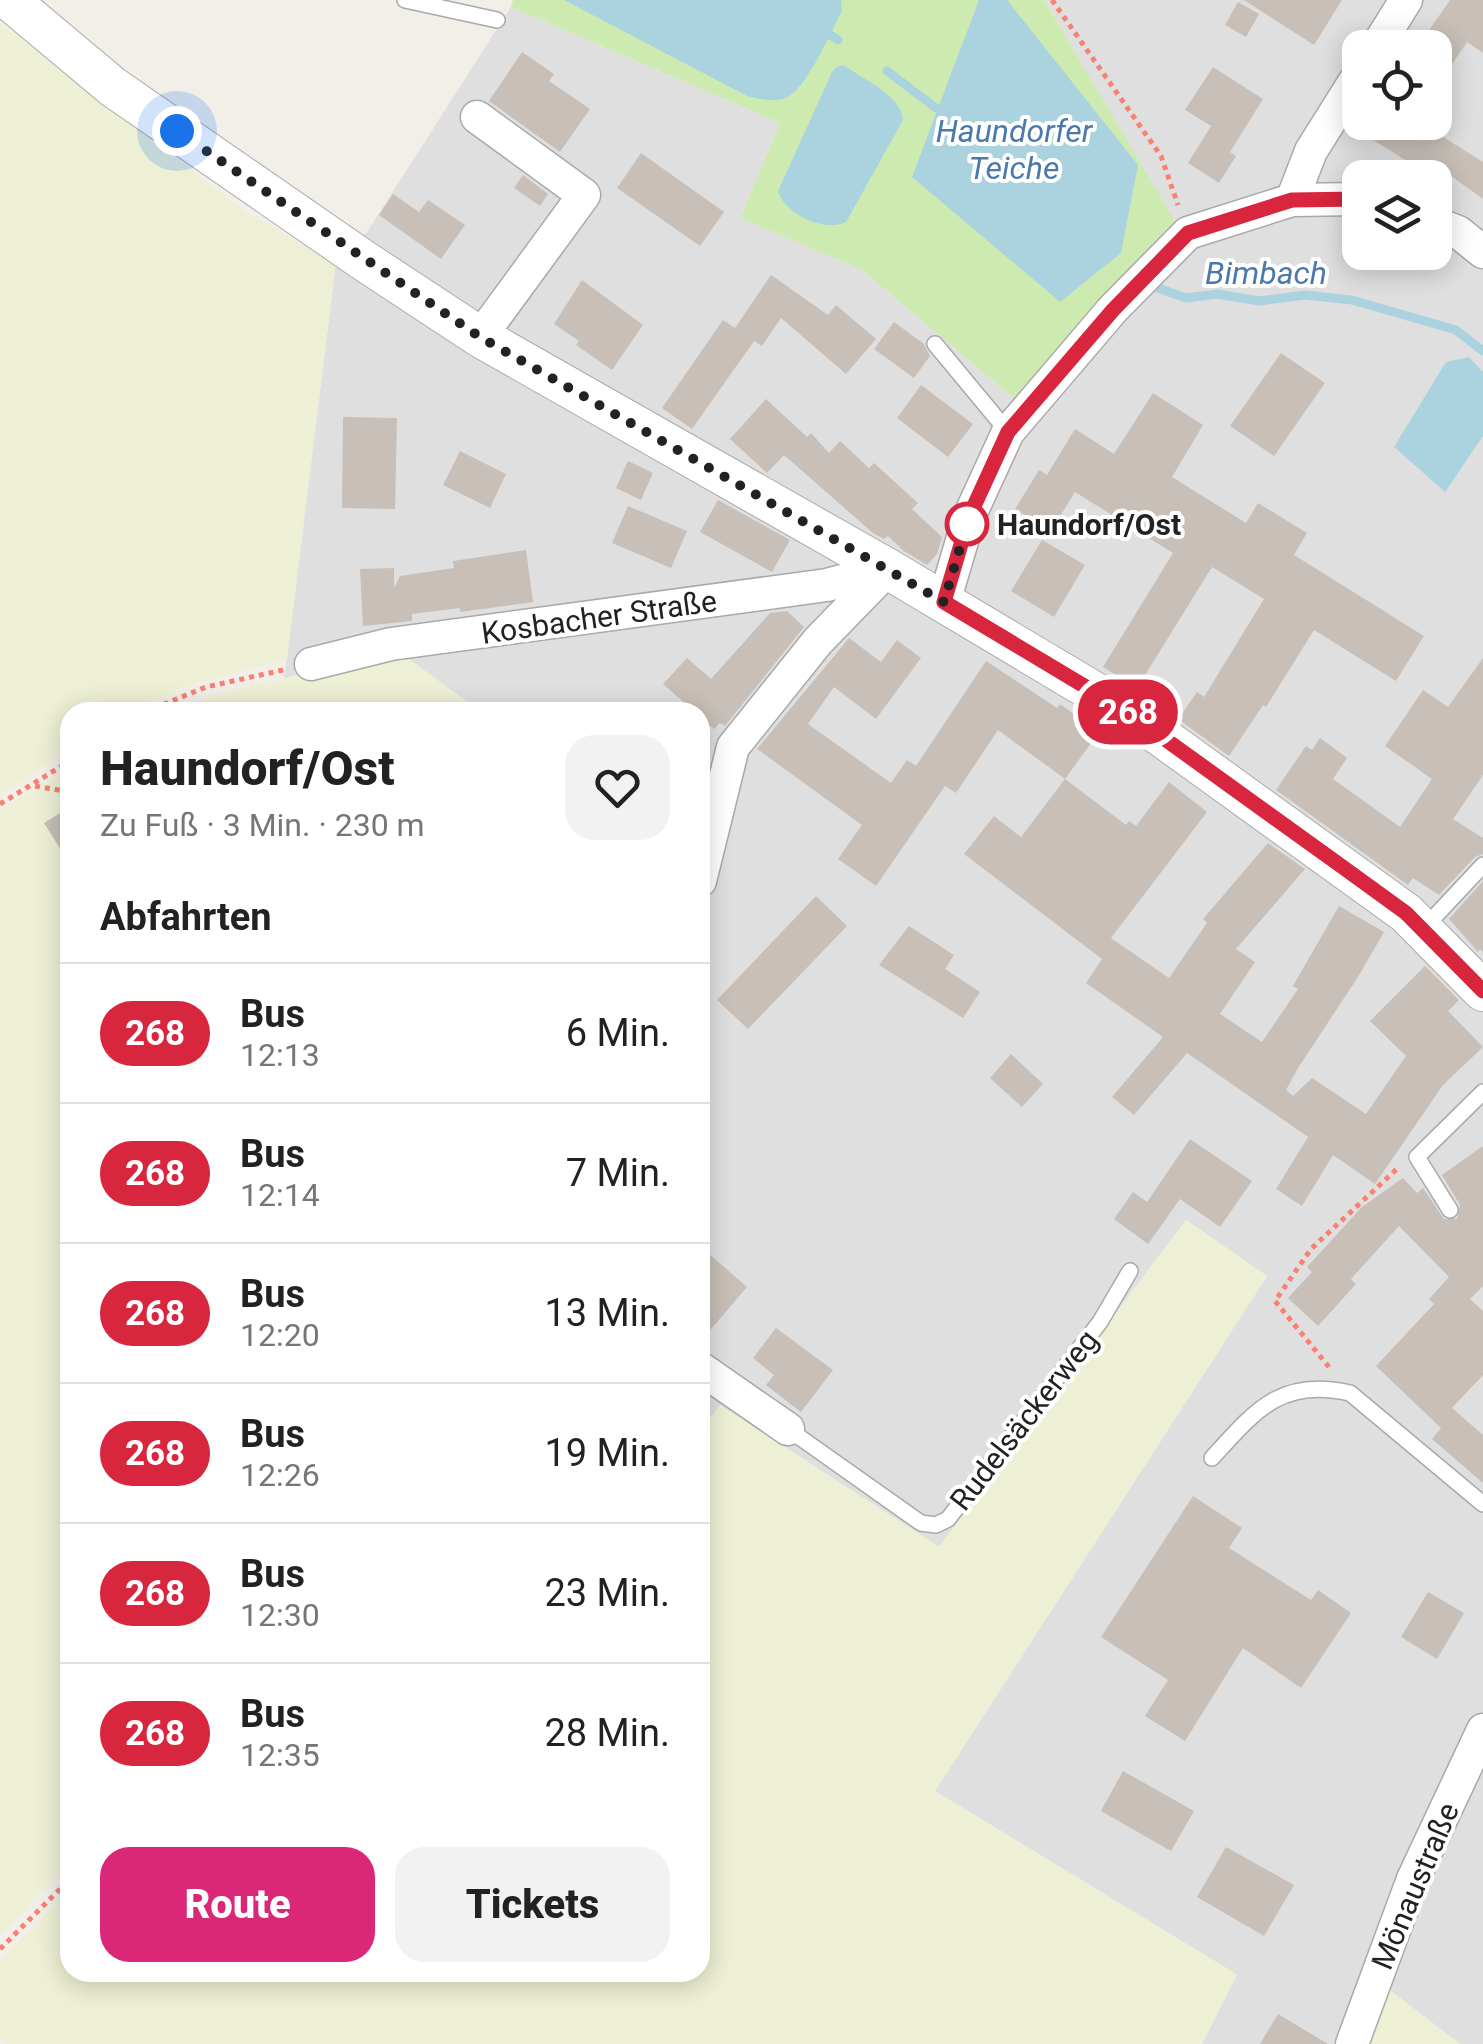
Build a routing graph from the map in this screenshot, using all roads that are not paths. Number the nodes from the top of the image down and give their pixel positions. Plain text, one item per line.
1 (8, 0) edge
2 (405, 0) edge
3 (1406, 0) edge
4 (497, 20) dead end
5 (1387, 30) edge
6 (1342, 102) edge
7 (477, 116) dead end
8 (1342, 199) edge
9 (1292, 200) junction
10 (1452, 230) edge
11 (1483, 252) edge
12 (480, 337) junction
13 (936, 344) dead end
14 (1008, 432) junction
15 (888, 569) junction
16 (944, 602) junction
17 (311, 664) road end
18 (710, 840) edge
19 (1483, 865) edge
20 (1422, 930) junction
21 (1483, 991) edge
22 (1483, 1092) edge
23 (1450, 1210) dead end
24 (1130, 1271) dead end
25 (710, 1375) edge
26 (788, 1430) joint
27 (1212, 1458) dead end
28 (1483, 1504) edge
29 (1483, 1730) edge
30 (1352, 2044) edge

1 - 12 street
2 - 4 lane
3 - 5 street
6 - 9 street
7 - 12 street
8 - 9 street
9 - 14 street
10 - 11 street
12 - 15 street
13 - 14 lane
14 - 16 street
15 - 16 street
15 - 17 street, Kosbacher Straße
15 - 18 street
16 - 20 street
19 - 20 lane
20 - 21 street
22 - 23 lane
24 - 26 lane, Rudelsäckerweg
25 - 26 street, Rudelsäckerweg
27 - 28 lane
29 - 30 street, Mönaustraße

